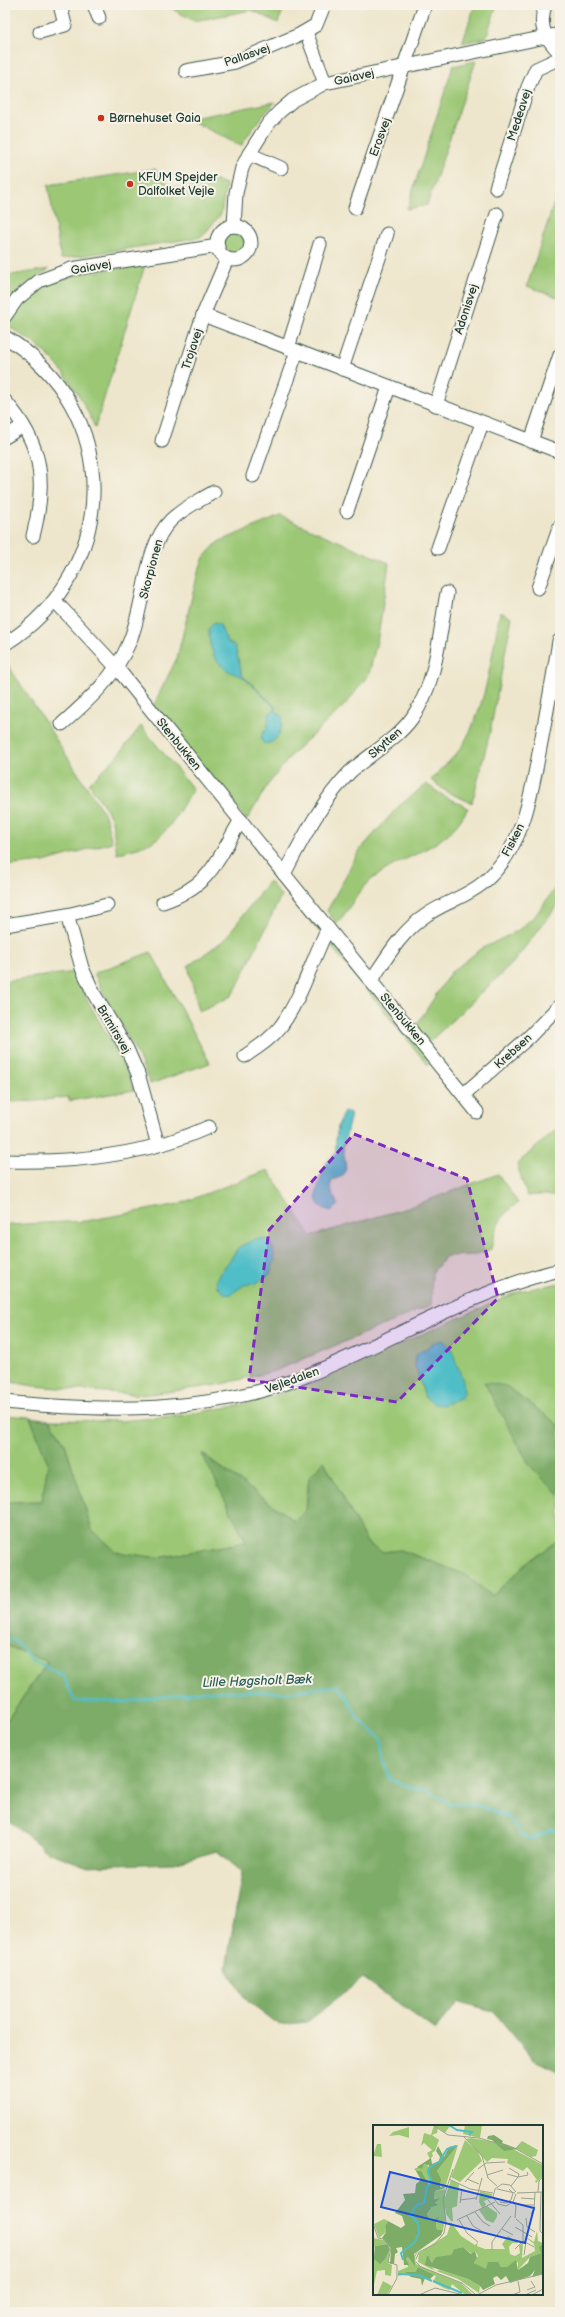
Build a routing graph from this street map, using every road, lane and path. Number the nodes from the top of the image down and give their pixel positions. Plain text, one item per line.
1 (60, 5) edge
2 (94, 5) edge
3 (324, 5) edge
4 (425, 5) edge
5 (546, 5) edge
6 (99, 18) dead end
7 (40, 32) dead end
8 (306, 32) junction
9 (560, 34) edge
10 (545, 37) junction
11 (560, 53) edge
12 (560, 58) edge
13 (406, 65) junction
14 (186, 71) dead end
15 (325, 83) junction
16 (249, 154) junction
17 (281, 168) dead end
18 (496, 188) dead end
19 (355, 208) dead end
20 (497, 214) dead end
21 (234, 226) junction
22 (387, 234) dead end
23 (320, 244) dead end
24 (218, 246) junction
25 (227, 259) junction
26 (203, 315) junction
27 (5, 316) edge
28 (5, 337) edge
29 (292, 350) junction
30 (560, 355) edge
31 (342, 369) junction
32 (389, 387) junction
33 (5, 401) edge
34 (436, 405) junction
35 (482, 423) junction
36 (23, 426) junction
37 (5, 437) edge
38 (531, 441) junction
39 (162, 442) dead end
40 (560, 452) edge
41 (253, 476) dead end
42 (214, 492) dead end
43 (347, 510) dead end
44 (560, 526) edge
45 (33, 536) dead end
46 (438, 548) dead end
47 (538, 588) dead end
48 (447, 593) dead end
49 (55, 601) junction
50 (560, 641) edge
51 (5, 644) edge
52 (117, 668) junction
53 (62, 724) dead end
54 (241, 820) junction
55 (284, 874) junction
56 (163, 902) dead end
57 (107, 904) dead end
58 (67, 915) junction
59 (5, 924) edge
60 (328, 928) junction
61 (371, 981) junction
62 (560, 1005) edge
63 (245, 1056) dead end
64 (464, 1094) junction
65 (477, 1112) dead end
66 (209, 1127) dead end
67 (158, 1145) junction
68 (5, 1161) edge
69 (560, 1270) edge
70 (5, 1402) edge

1 - 7 street
2 - 6 street
3 - 8 street, Pallasvej
4 - 13 street, Erosvej
5 - 10 street
8 - 14 street, Pallasvej
8 - 15 street
9 - 10 street, Gaiavej
10 - 11 street
10 - 13 street, Gaiavej
12 - 18 street, Medeavej
13 - 15 street, Gaiavej
13 - 19 street, Erosvej
15 - 16 street, Gaiavej
16 - 17 street
16 - 21 street, Gaiavej
20 - 34 street, Adonisvej
21 - 24 street
21 - 25 street
22 - 31 street
23 - 29 street
24 - 25 street
24 - 27 street, Gaiavej
25 - 26 street, Trojavej
26 - 29 street
26 - 39 street, Trojavej
28 - 49 street
29 - 31 street
29 - 41 street
30 - 38 street
31 - 32 street
32 - 34 street
32 - 43 street
33 - 36 street
34 - 35 street
35 - 38 street
35 - 46 street
36 - 37 street
36 - 45 street
38 - 40 street
42 - 52 street, Skorpionen
44 - 47 street
48 - 55 street, Skytten
49 - 51 street
49 - 52 street, Stenbukken
50 - 61 street, Fisken
52 - 53 street
52 - 54 street, Stenbukken
54 - 55 street, Stenbukken
54 - 56 street
55 - 60 street, Stenbukken
57 - 58 street
58 - 59 street
58 - 67 street, Brimirsvej
60 - 61 street, Stenbukken
60 - 63 street
61 - 64 street, Stenbukken
62 - 64 street, Krebsen
64 - 65 street, Stenbukken
66 - 67 street
67 - 68 street
69 - 70 street, Vejledalen

